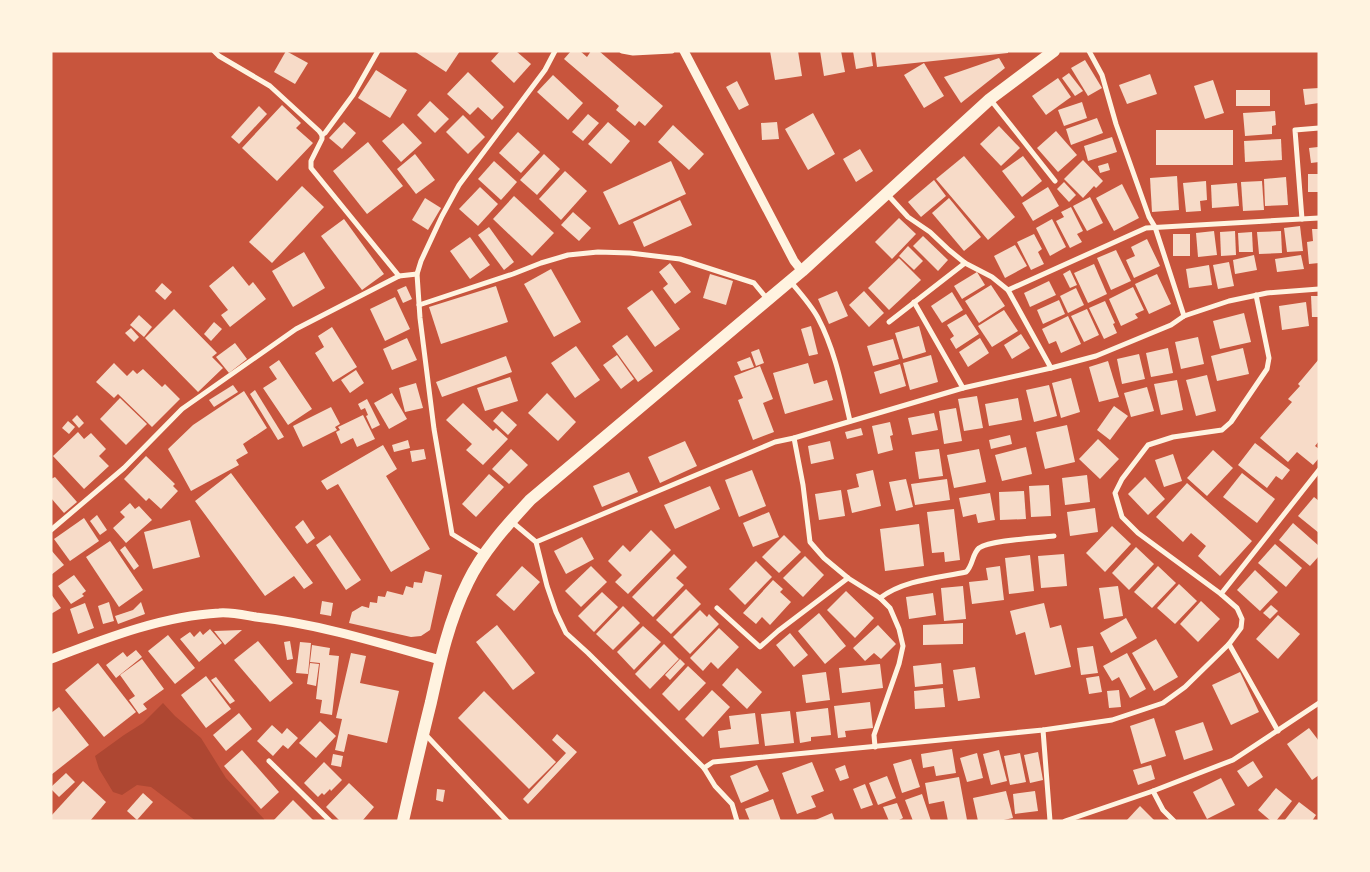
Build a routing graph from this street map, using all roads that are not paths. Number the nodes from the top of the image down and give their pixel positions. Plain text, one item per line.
1 (214, 51) edge
2 (378, 51) edge
3 (555, 51) edge
4 (622, 51) edge
5 (672, 51) edge
6 (684, 51) edge
7 (1054, 51) edge
8 (1089, 51) edge
9 (990, 99) junction
10 (1319, 128) edge
11 (322, 135) junction
12 (1055, 181) dead end
13 (886, 194) junction
14 (1319, 218) edge
15 (1302, 219) junction
16 (1155, 227) junction
17 (965, 262) junction
18 (802, 271) junction
19 (417, 274) junction
20 (399, 276) junction
21 (790, 281) junction
22 (1319, 289) edge
23 (1008, 290) junction
24 (1256, 296) junction
25 (768, 300) junction
26 (914, 302) junction
27 (419, 305) junction
28 (1184, 316) junction
29 (889, 322) dead end
30 (1051, 368) junction
31 (963, 388) junction
32 (850, 421) junction
33 (794, 438) junction
34 (1319, 470) edge
35 (510, 521) junction
36 (51, 530) edge
37 (1054, 536) dead end
38 (536, 542) junction
39 (484, 554) junction
40 (848, 578) junction
41 (1221, 594) junction
42 (880, 598) junction
43 (717, 608) dead end
44 (1229, 644) junction
45 (51, 659) edge
46 (440, 660) junction
47 (1319, 703) edge
48 (1042, 730) junction
49 (1278, 731) junction
50 (424, 733) junction
51 (875, 747) junction
52 (268, 761) dead end
53 (704, 768) junction
54 (1153, 791) junction
55 (330, 821) edge
56 (403, 821) edge
57 (507, 821) edge
58 (737, 821) edge
59 (1050, 821) edge
60 (1064, 821) edge
61 (1174, 821) edge

1 - 11 street
2 - 11 street
3 - 19 street
4 - 5 street
6 - 18 street
7 - 9 main road
8 - 16 street
9 - 12 street
9 - 13 main road
10 - 15 street
11 - 20 street
13 - 17 street
13 - 18 main road
14 - 15 street
15 - 16 street
16 - 23 street
16 - 28 street
17 - 23 street
17 - 26 street
18 - 21 main road
19 - 20 street
19 - 27 street
20 - 36 street
21 - 25 main road
21 - 32 street
22 - 24 street
23 - 30 street
24 - 28 street
24 - 41 street
25 - 27 street
25 - 35 main road
26 - 29 street
26 - 31 street
27 - 39 street
28 - 30 street
30 - 31 street
31 - 32 street
32 - 33 street
33 - 38 street
33 - 40 street
34 - 41 street
35 - 38 street
35 - 39 main road
37 - 42 street
38 - 53 street
39 - 46 main road
40 - 42 street
40 - 43 street
41 - 44 street
42 - 51 street
44 - 48 street
44 - 49 street
45 - 46 street
46 - 50 main road
47 - 49 street
48 - 51 street
48 - 59 street
49 - 54 street
50 - 56 main road
50 - 57 street
51 - 53 street
52 - 55 street
53 - 58 street
54 - 60 street
54 - 61 street

